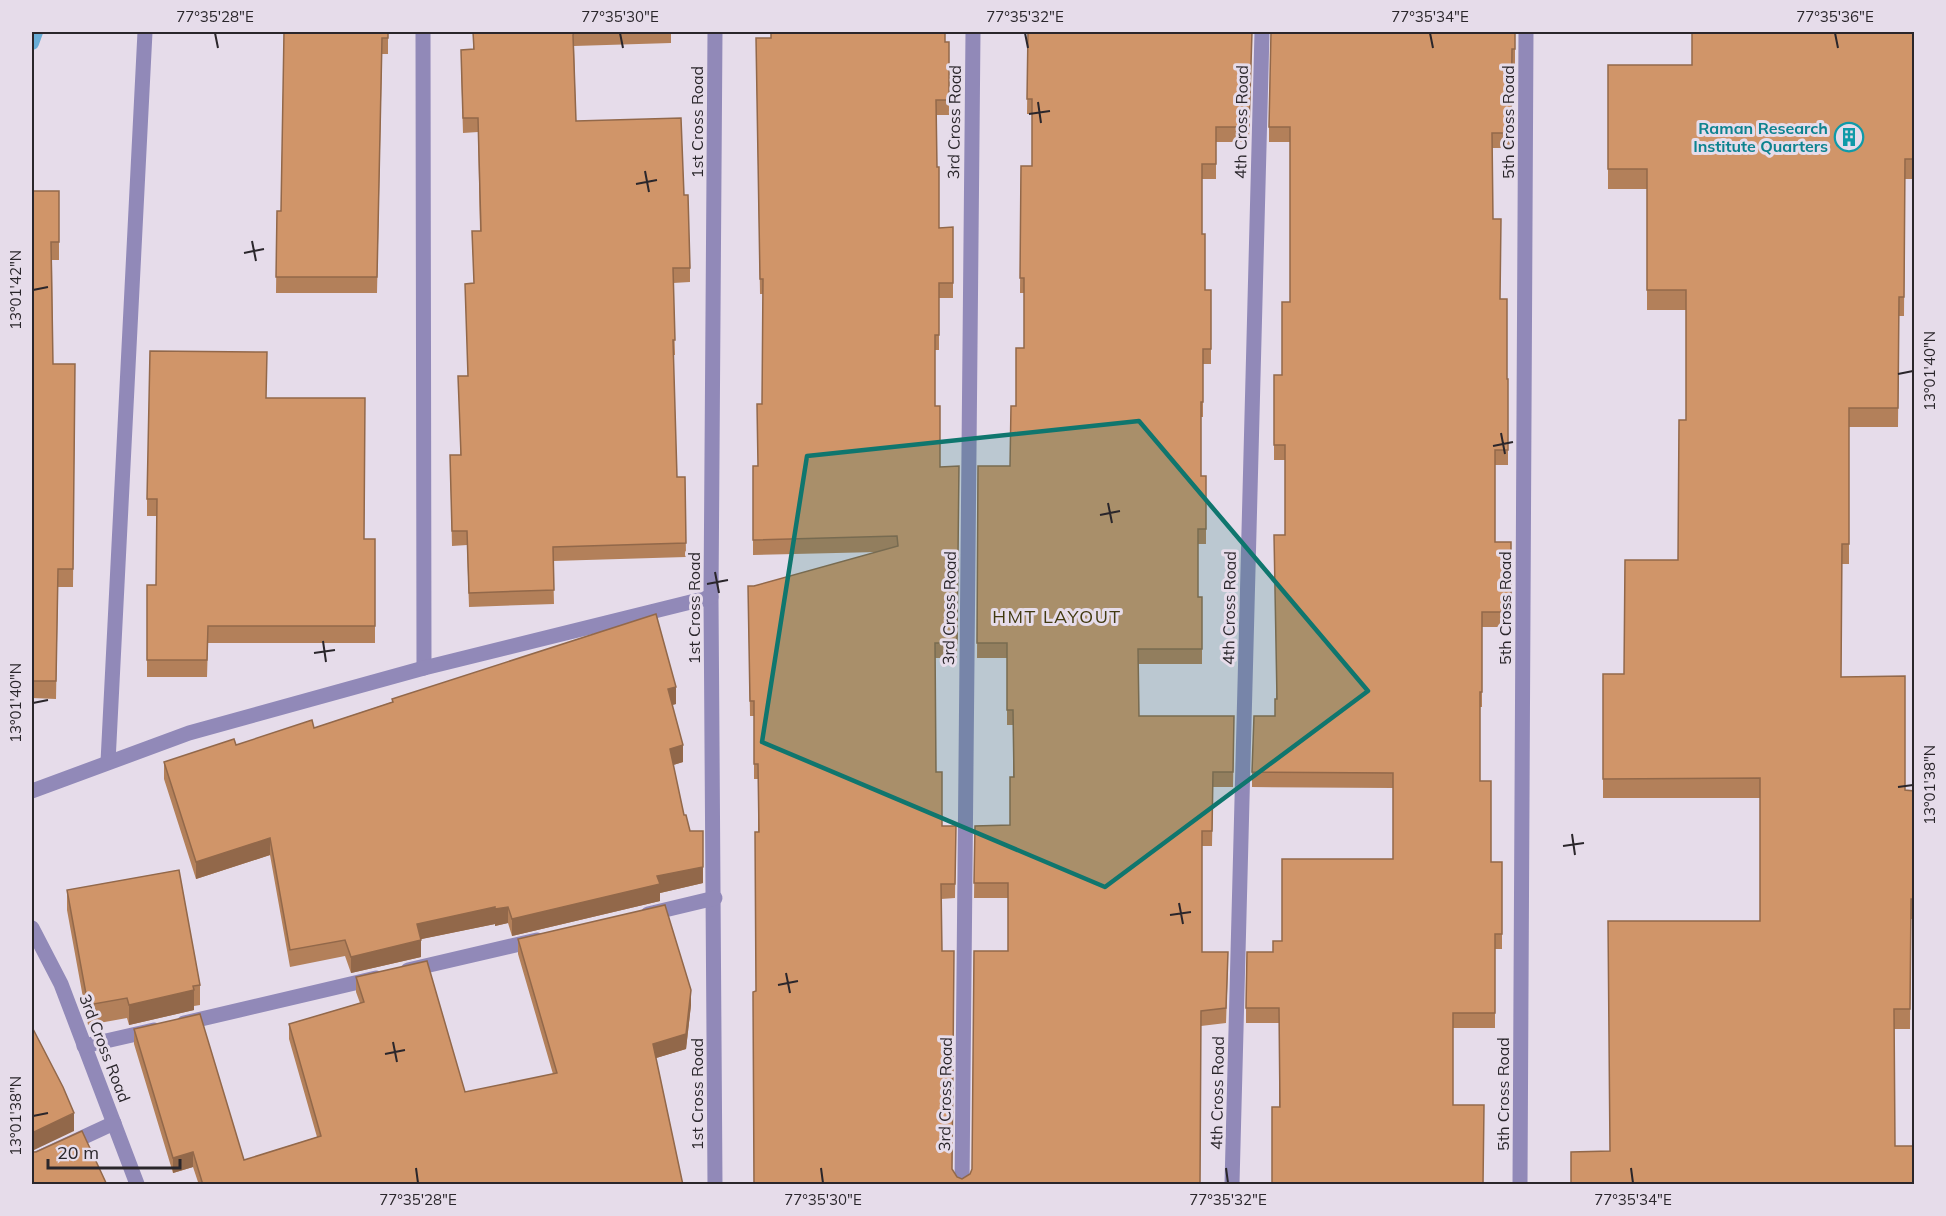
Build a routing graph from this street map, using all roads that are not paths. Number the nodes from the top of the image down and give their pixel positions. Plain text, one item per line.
1 (145, 32) edge
2 (423, 32) edge
3 (716, 32) edge
4 (973, 32) edge
5 (1262, 32) edge
6 (1526, 32) edge
7 (711, 597) junction
8 (424, 668) junction
9 (108, 762) junction
10 (32, 791) edge
11 (715, 898) junction
12 (635, 917) edge
13 (32, 928) edge
14 (555, 936) edge
15 (84, 1046) junction
16 (114, 1123) junction
17 (32, 1161) edge
18 (137, 1185) edge
19 (716, 1185) edge
20 (962, 1185) edge
21 (1232, 1185) edge
22 (1521, 1185) edge

1 - 9 street
2 - 8 street
3 - 7 street, 1st Cross Road
4 - 20 street, 3rd Cross Road
5 - 21 street, 4th Cross Road
6 - 22 street, 5th Cross Road
7 - 8 street
7 - 11 street, 1st Cross Road
8 - 9 street
9 - 10 street
11 - 12 street
11 - 19 street, 1st Cross Road
13 - 15 street, 3rd Cross Road
14 - 15 street
15 - 16 street, 3rd Cross Road
16 - 17 street
16 - 18 street, 3rd Cross Road

